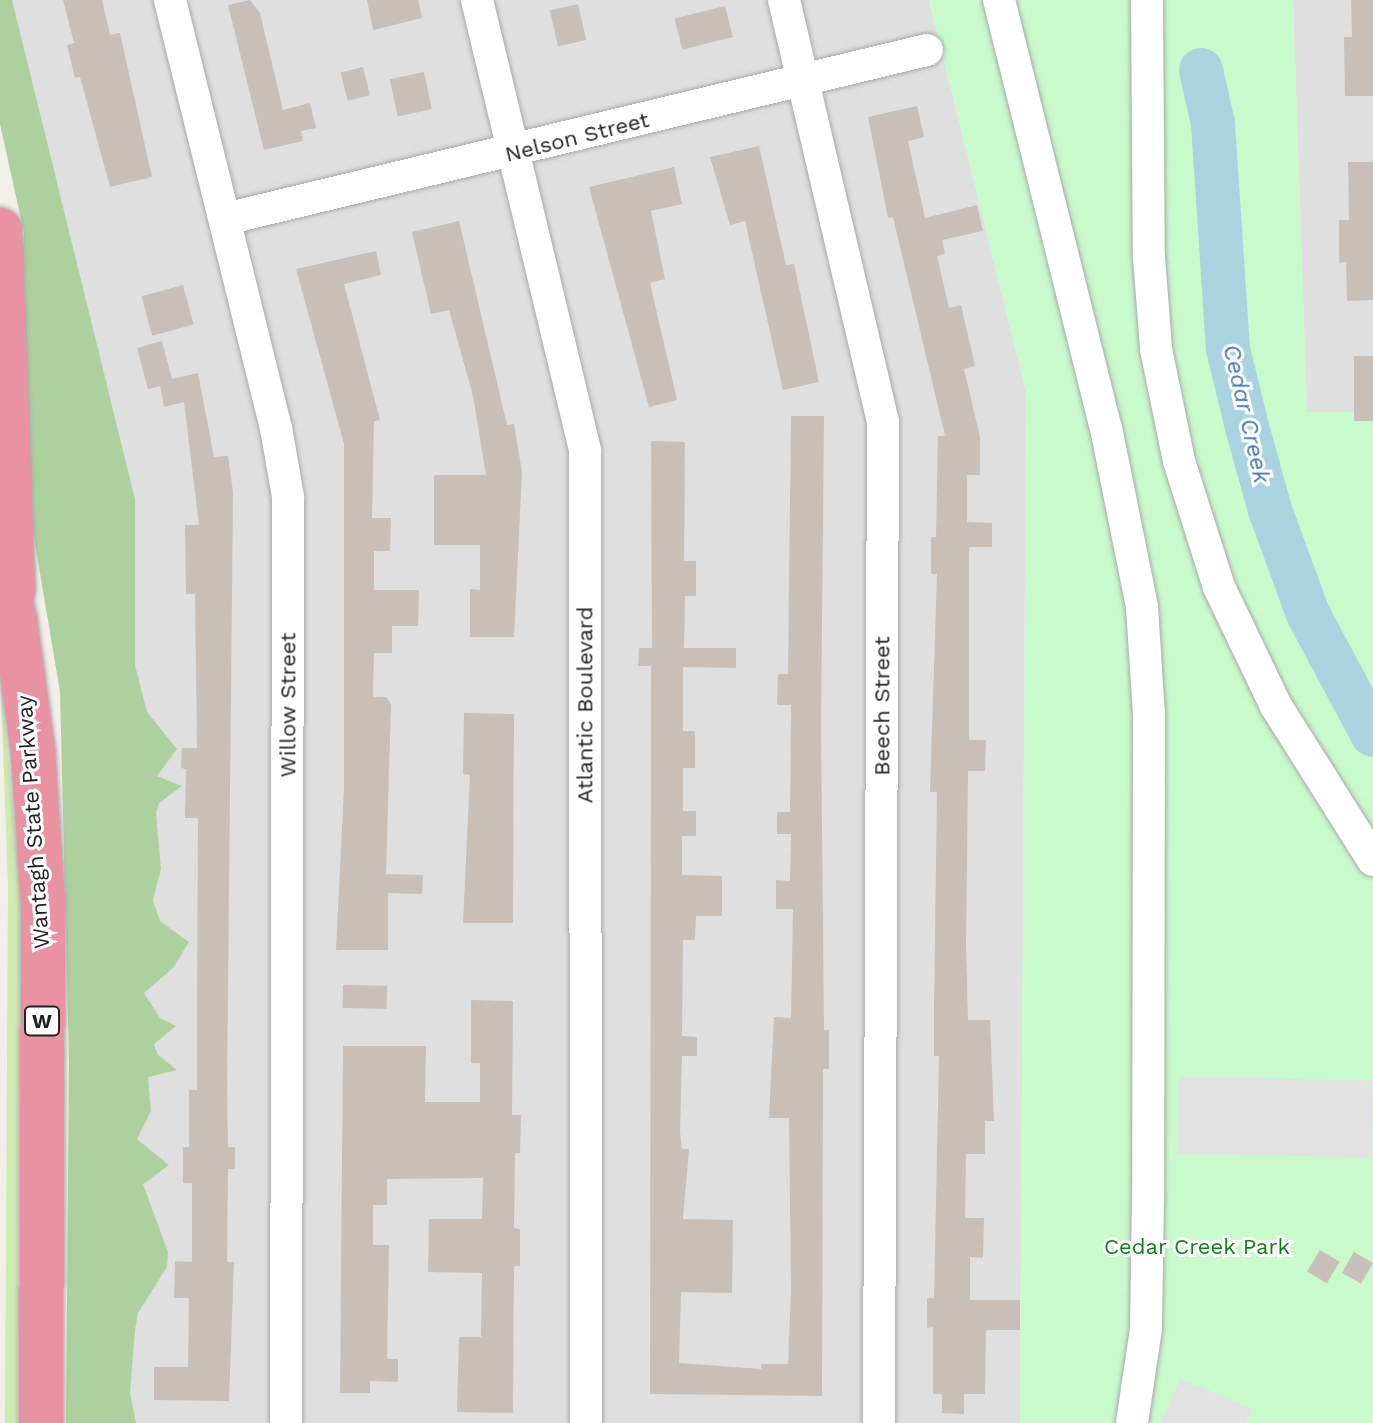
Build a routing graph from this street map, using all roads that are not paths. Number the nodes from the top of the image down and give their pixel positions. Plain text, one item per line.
1 (170, 0) edge
2 (477, 0) edge
3 (784, 0) edge
4 (999, 0) edge
5 (1147, 0) edge
6 (927, 50) dead end
7 (805, 80) junction
8 (514, 153) junction
9 (225, 219) junction
10 (0, 230) edge
11 (0, 559) edge
12 (15, 620) junction
13 (1373, 860) edge
14 (41, 1423) edge
15 (286, 1423) edge
16 (586, 1423) edge
17 (879, 1423) edge
18 (1132, 1423) edge

1 - 9 street, Willow Street
2 - 8 street, Atlantic Boulevard
3 - 7 street, Beech Street
4 - 18 street
5 - 13 street
6 - 7 street, Nelson Street
7 - 8 street, Nelson Street
7 - 17 street, Beech Street
8 - 9 street, Nelson Street
8 - 16 street, Atlantic Boulevard
9 - 15 street, Willow Street
10 - 12 highway
11 - 12 highway, Wantagh State Parkway / W
12 - 14 highway, Wantagh State Parkway / W

